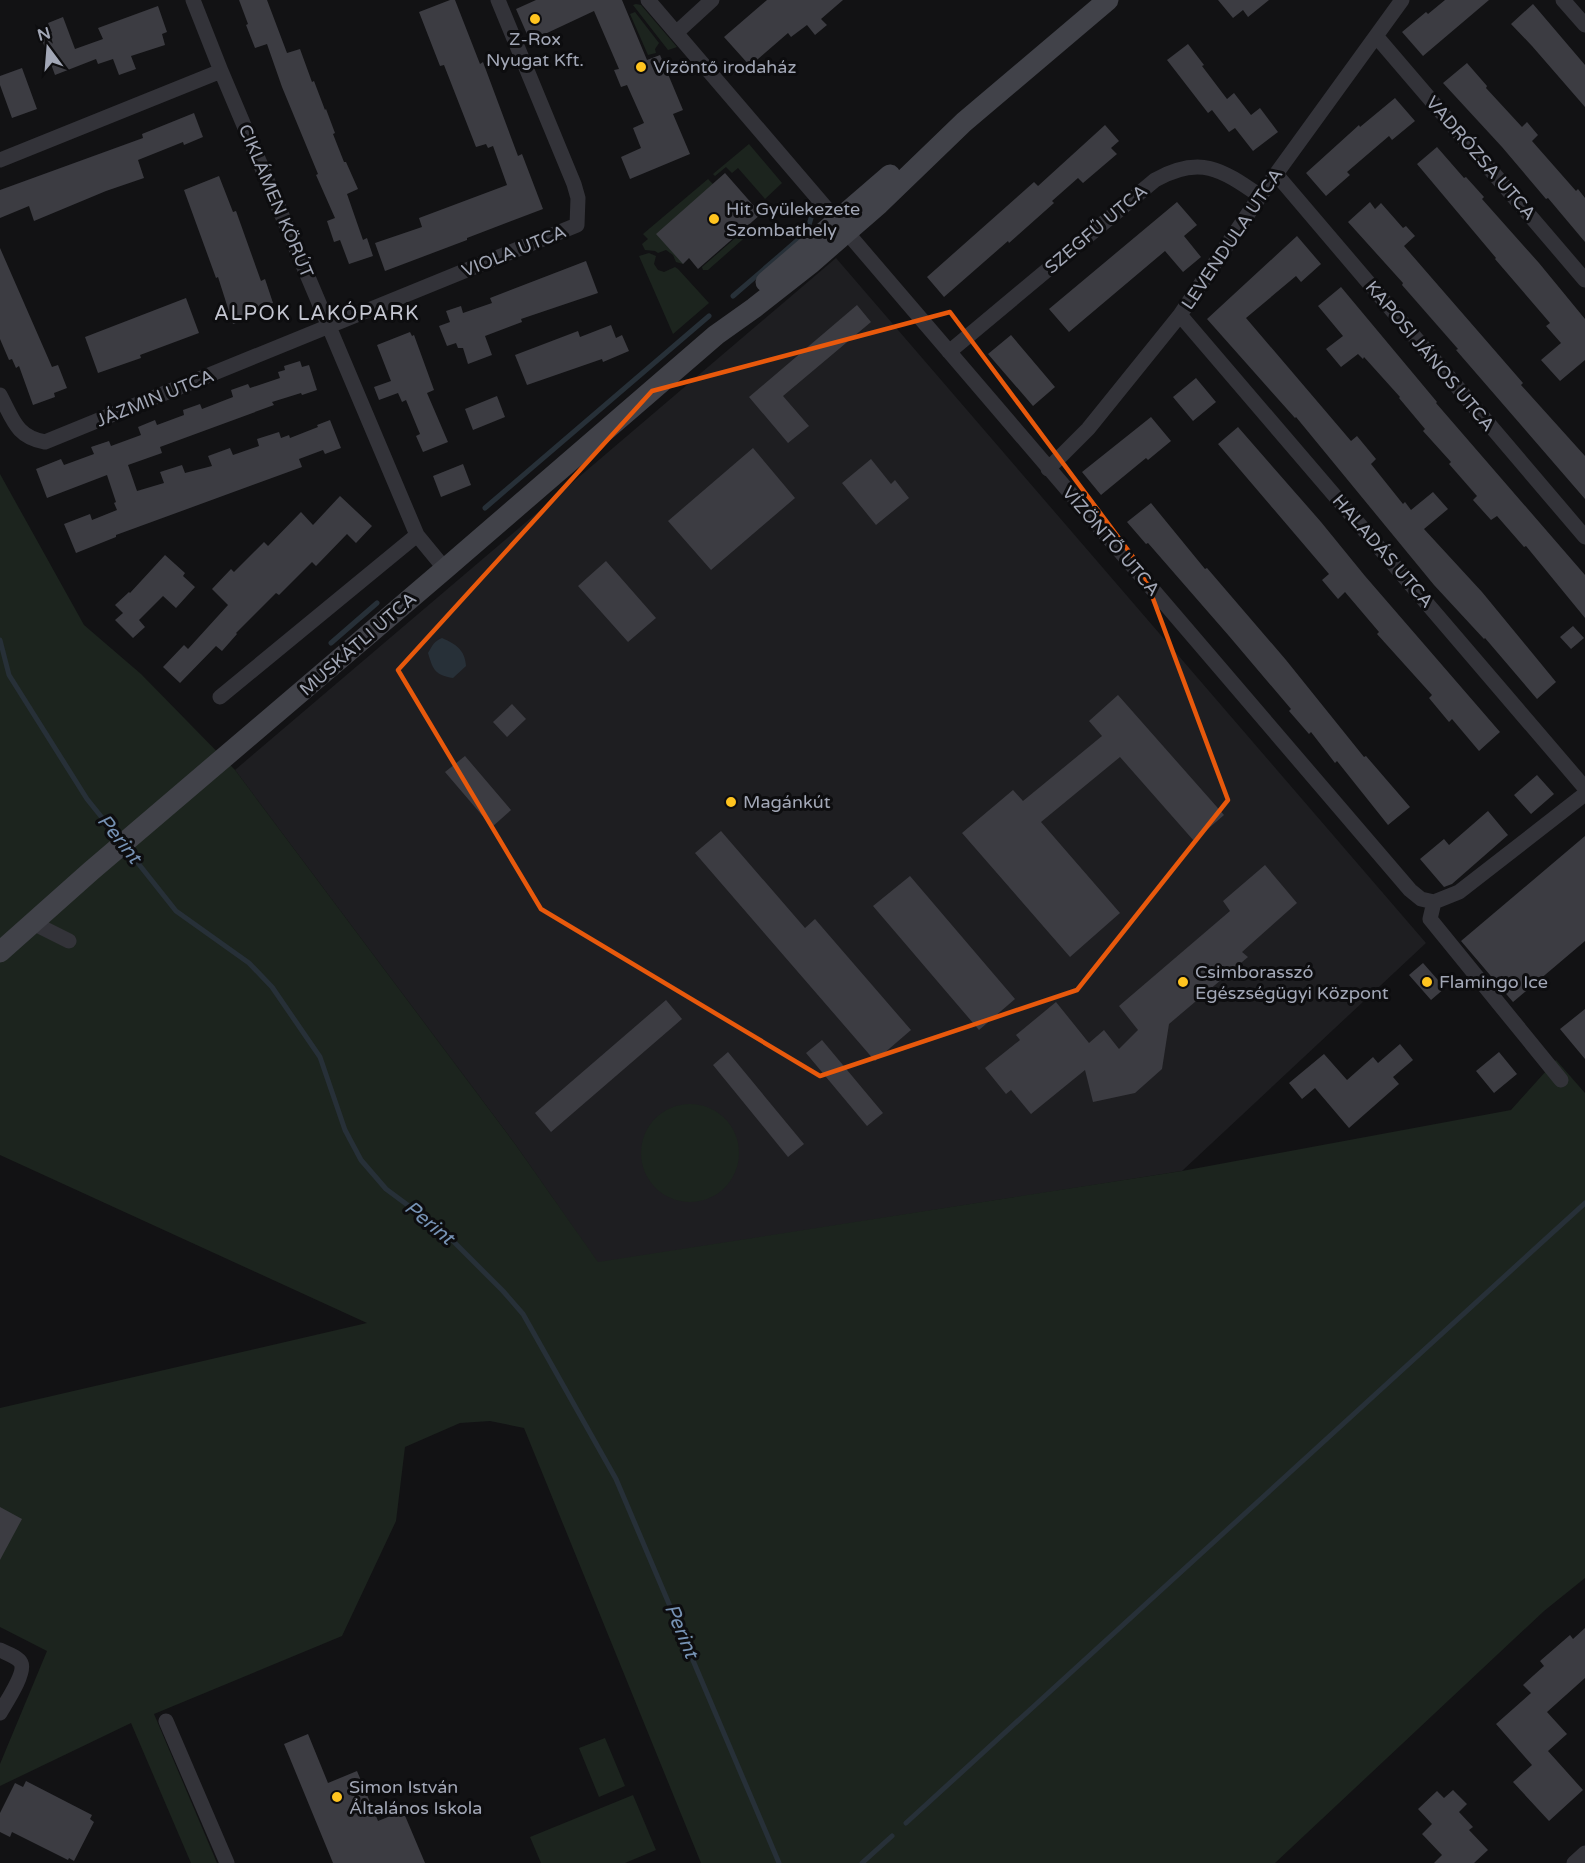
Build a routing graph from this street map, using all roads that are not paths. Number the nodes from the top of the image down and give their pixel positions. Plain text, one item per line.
1 (193, 0) edge
2 (498, 0) edge
3 (648, 0) edge
4 (712, 0) edge
5 (1108, 0) edge
6 (1402, 0) edge
7 (1563, 0) edge
8 (1585, 25) edge
9 (676, 33) junction
10 (1376, 36) junction
11 (221, 71) junction
12 (0, 160) edge
13 (1276, 174) junction
14 (1260, 196) junction
15 (841, 227) junction
16 (1585, 280) edge
17 (1180, 315) junction
18 (329, 326) junction
19 (949, 352) junction
20 (0, 395) edge
21 (1048, 468) junction
22 (417, 535) junction
23 (1585, 537) edge
24 (445, 569) junction
25 (220, 697) dead end
26 (1585, 788) edge
27 (1585, 794) edge
28 (1434, 902) junction
29 (33, 923) junction
30 (69, 941) dead end
31 (0, 952) edge
32 (1561, 1080) dead end
33 (0, 1650) edge
34 (0, 1713) edge
35 (166, 1721) dead end
36 (1585, 1853) edge
37 (227, 1863) edge
38 (1574, 1863) edge

1 - 11 street, CIKLÁMEN KÖRÚT
2 - 18 street, VIOLA UTCA
3 - 9 street, VÍZÖNTŐ UTCA
4 - 9 street
5 - 15 main road, MUSKÁTLI UTCA
6 - 10 street, LEVENDULA UTCA
7 - 8 street
9 - 15 street, VÍZÖNTŐ UTCA
10 - 13 street, LEVENDULA UTCA
10 - 16 street, VADRÓZSA UTCA
11 - 12 street
11 - 18 street, CIKLÁMEN KÖRÚT
13 - 14 street, LEVENDULA UTCA
13 - 23 street, KAPOSI JÁNOS UTCA
14 - 17 street, LEVENDULA UTCA
14 - 19 street, SZEGFŰ UTCA
15 - 19 street, VÍZÖNTŐ UTCA
15 - 24 main road, MUSKÁTLI UTCA
17 - 21 street, LEVENDULA UTCA
17 - 26 street, HALADÁS UTCA
18 - 20 street, JÁZMIN UTCA
18 - 22 street, CIKLÁMEN KÖRÚT
19 - 21 street, VÍZÖNTŐ UTCA
21 - 28 street, VÍZÖNTŐ UTCA
22 - 24 street, CIKLÁMEN KÖRÚT
22 - 25 street
24 - 29 main road, MUSKÁTLI UTCA
27 - 28 street
28 - 32 street
29 - 30 street
29 - 31 main road, MUSKÁTLI UTCA
33 - 34 street
35 - 37 street
36 - 38 street

